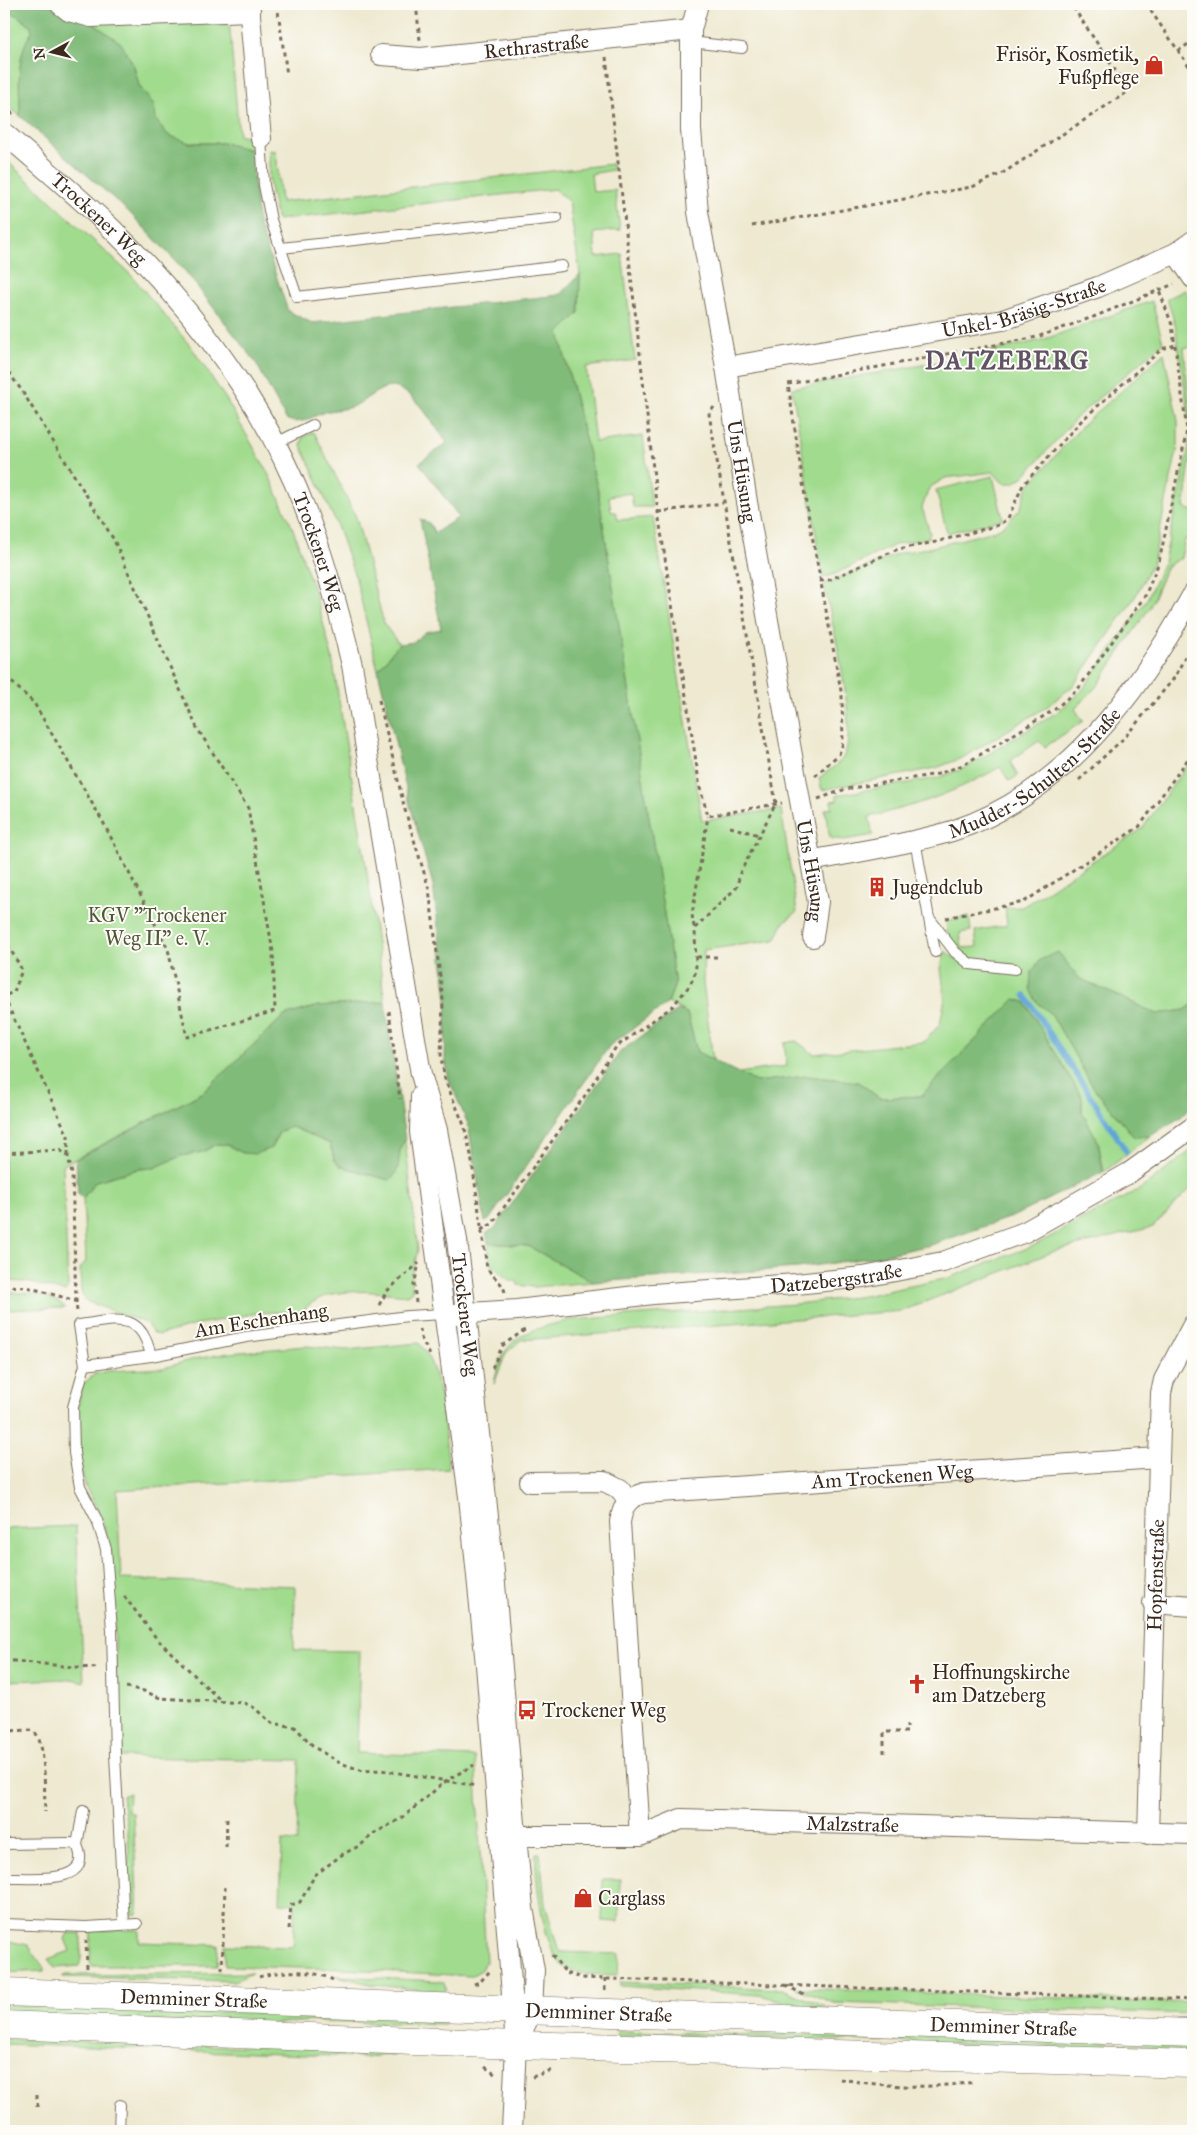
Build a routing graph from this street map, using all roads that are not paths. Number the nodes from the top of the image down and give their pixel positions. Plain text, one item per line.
1 (60, 4) edge
2 (698, 4) edge
3 (249, 7) edge
4 (691, 36) junction
5 (742, 48) dead end
6 (381, 55) dead end
7 (10, 125) edge
8 (261, 139) joint
9 (557, 218) dead end
10 (1193, 241) edge
11 (281, 248) junction
12 (1176, 253) junction
13 (562, 266) dead end
14 (1192, 276) edge
15 (726, 367) junction
16 (313, 425) dead end
17 (274, 444) junction
18 (1193, 594) edge
19 (915, 840) junction
20 (811, 861) junction
21 (930, 918) junction
22 (813, 937) dead end
23 (935, 952) dead end
24 (1015, 969) dead end
25 (421, 1074) junction
26 (1193, 1126) edge
27 (466, 1313) junction
28 (444, 1314) junction
29 (1193, 1325) edge
30 (151, 1356) junction
31 (85, 1365) junction
32 (1158, 1458) junction
33 (530, 1482) dead end
34 (628, 1500) junction
35 (1153, 1603) junction
36 (1193, 1606) edge
37 (83, 1811) dead end
38 (1148, 1834) junction
39 (1193, 1834) edge
40 (516, 1836) junction
41 (640, 1836) junction
42 (4, 1844) edge
43 (77, 1845) junction
44 (4, 1878) edge
45 (4, 1924) edge
46 (124, 1924) junction
47 (137, 1924) dead end
48 (4, 1992) edge
49 (522, 2010) junction
50 (4, 2025) edge
51 (1193, 2033) edge
52 (516, 2045) junction
53 (1193, 2064) edge
54 (120, 2105) dead end
55 (119, 2131) edge
56 (512, 2131) edge

1 - 3 street
2 - 4 street, Uns Hüsung
3 - 8 street
4 - 5 lane
4 - 6 street, Rethrastraße
4 - 15 street, Uns Hüsung
7 - 17 street, Trockener Weg
8 - 11 lane
9 - 11 lane
10 - 12 street, Unkel-Bräsig-Straße
11 - 13 lane
12 - 14 street
12 - 15 street, Unkel-Bräsig-Straße
15 - 20 street, Uns Hüsung
16 - 17 lane
17 - 25 street, Trockener Weg
18 - 19 street, Mudder-Schulten-Straße
19 - 20 street, Mudder-Schulten-Straße
19 - 21 lane
20 - 22 street, Uns Hüsung
21 - 23 lane
21 - 24 lane
25 - 27 street, Trockener Weg
25 - 28 street, Trockener Weg
26 - 27 street, Datzebergstraße
27 - 28 street, Datzebergstraße
27 - 40 street, Trockener Weg
28 - 30 lane, Am Eschenhang
28 - 49 street, Trockener Weg
29 - 32 street, Hopfenstraße
30 - 31 lane, Am Eschenhang
30 - 31 lane
31 - 46 lane
32 - 34 street, Am Trockenen Weg
32 - 35 street, Hopfenstraße
33 - 34 street
34 - 41 street
35 - 36 street
35 - 38 street, Hopfenstraße
37 - 43 lane
38 - 39 street, Malzstraße
38 - 41 street, Malzstraße
40 - 41 street, Malzstraße
40 - 49 street, Trockener Weg
42 - 43 lane
43 - 44 lane
45 - 46 lane
46 - 47 lane
48 - 49 main road, Demminer Straße
49 - 51 main road, Demminer Straße
49 - 52 street, Trockener Weg
50 - 52 main road, Demminer Straße
52 - 53 main road, Demminer Straße
52 - 56 street
54 - 55 lane

